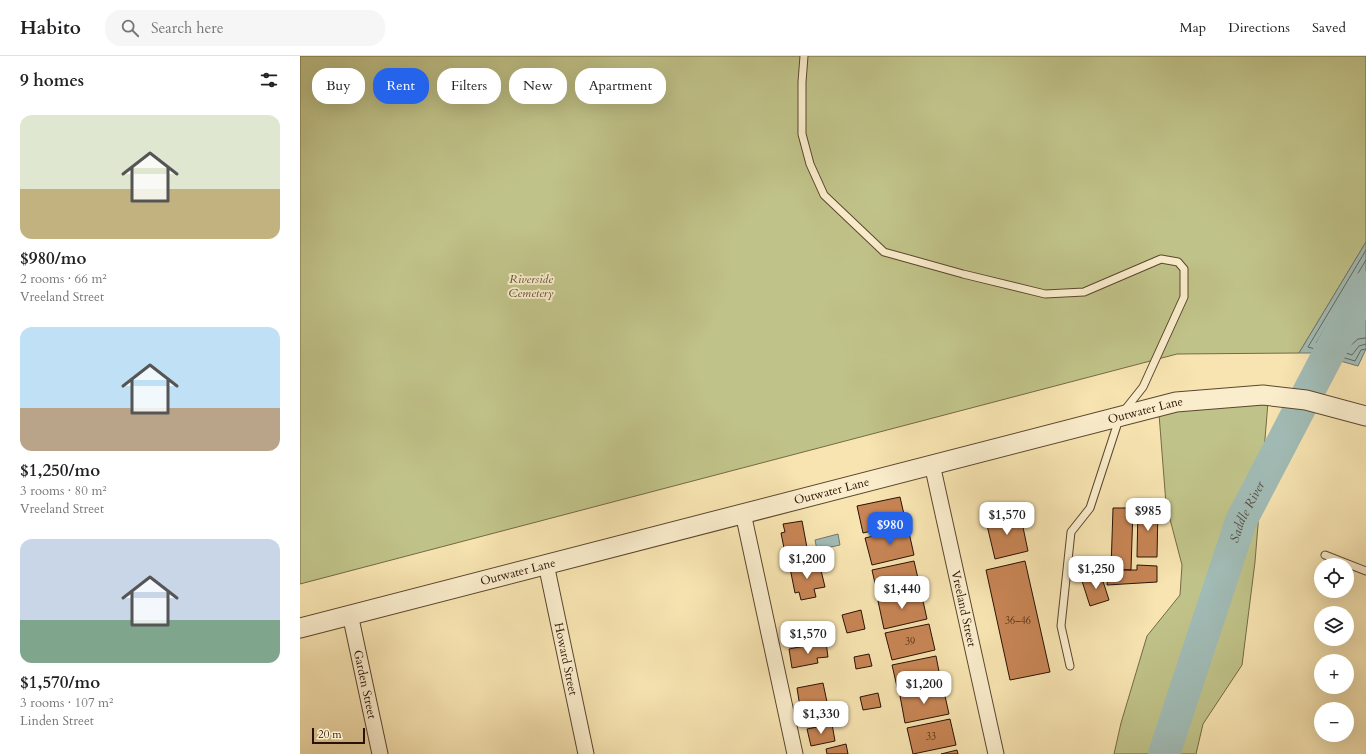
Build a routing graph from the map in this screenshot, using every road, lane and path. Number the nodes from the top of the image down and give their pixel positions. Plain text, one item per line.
1 (804, 56) edge
2 (1120, 416) junction
3 (1366, 416) edge
4 (932, 464) junction
5 (743, 513) junction
6 (1325, 556) dead end
7 (546, 564) junction
8 (1366, 570) edge
9 (350, 614) junction
10 (300, 628) edge
11 (1070, 666) dead end
12 (380, 754) edge
13 (586, 754) edge
14 (795, 754) edge
15 (996, 754) edge

1 - 2 lane
2 - 3 street, Outwater Lane
2 - 4 street, Outwater Lane
2 - 11 lane
4 - 5 street, Outwater Lane
4 - 15 street, Vreeland Street
5 - 7 street, Outwater Lane
5 - 14 street
6 - 8 lane
7 - 9 street, Outwater Lane
7 - 13 street, Howard Street
9 - 10 street, Outwater Lane
9 - 12 street, Garden Street

